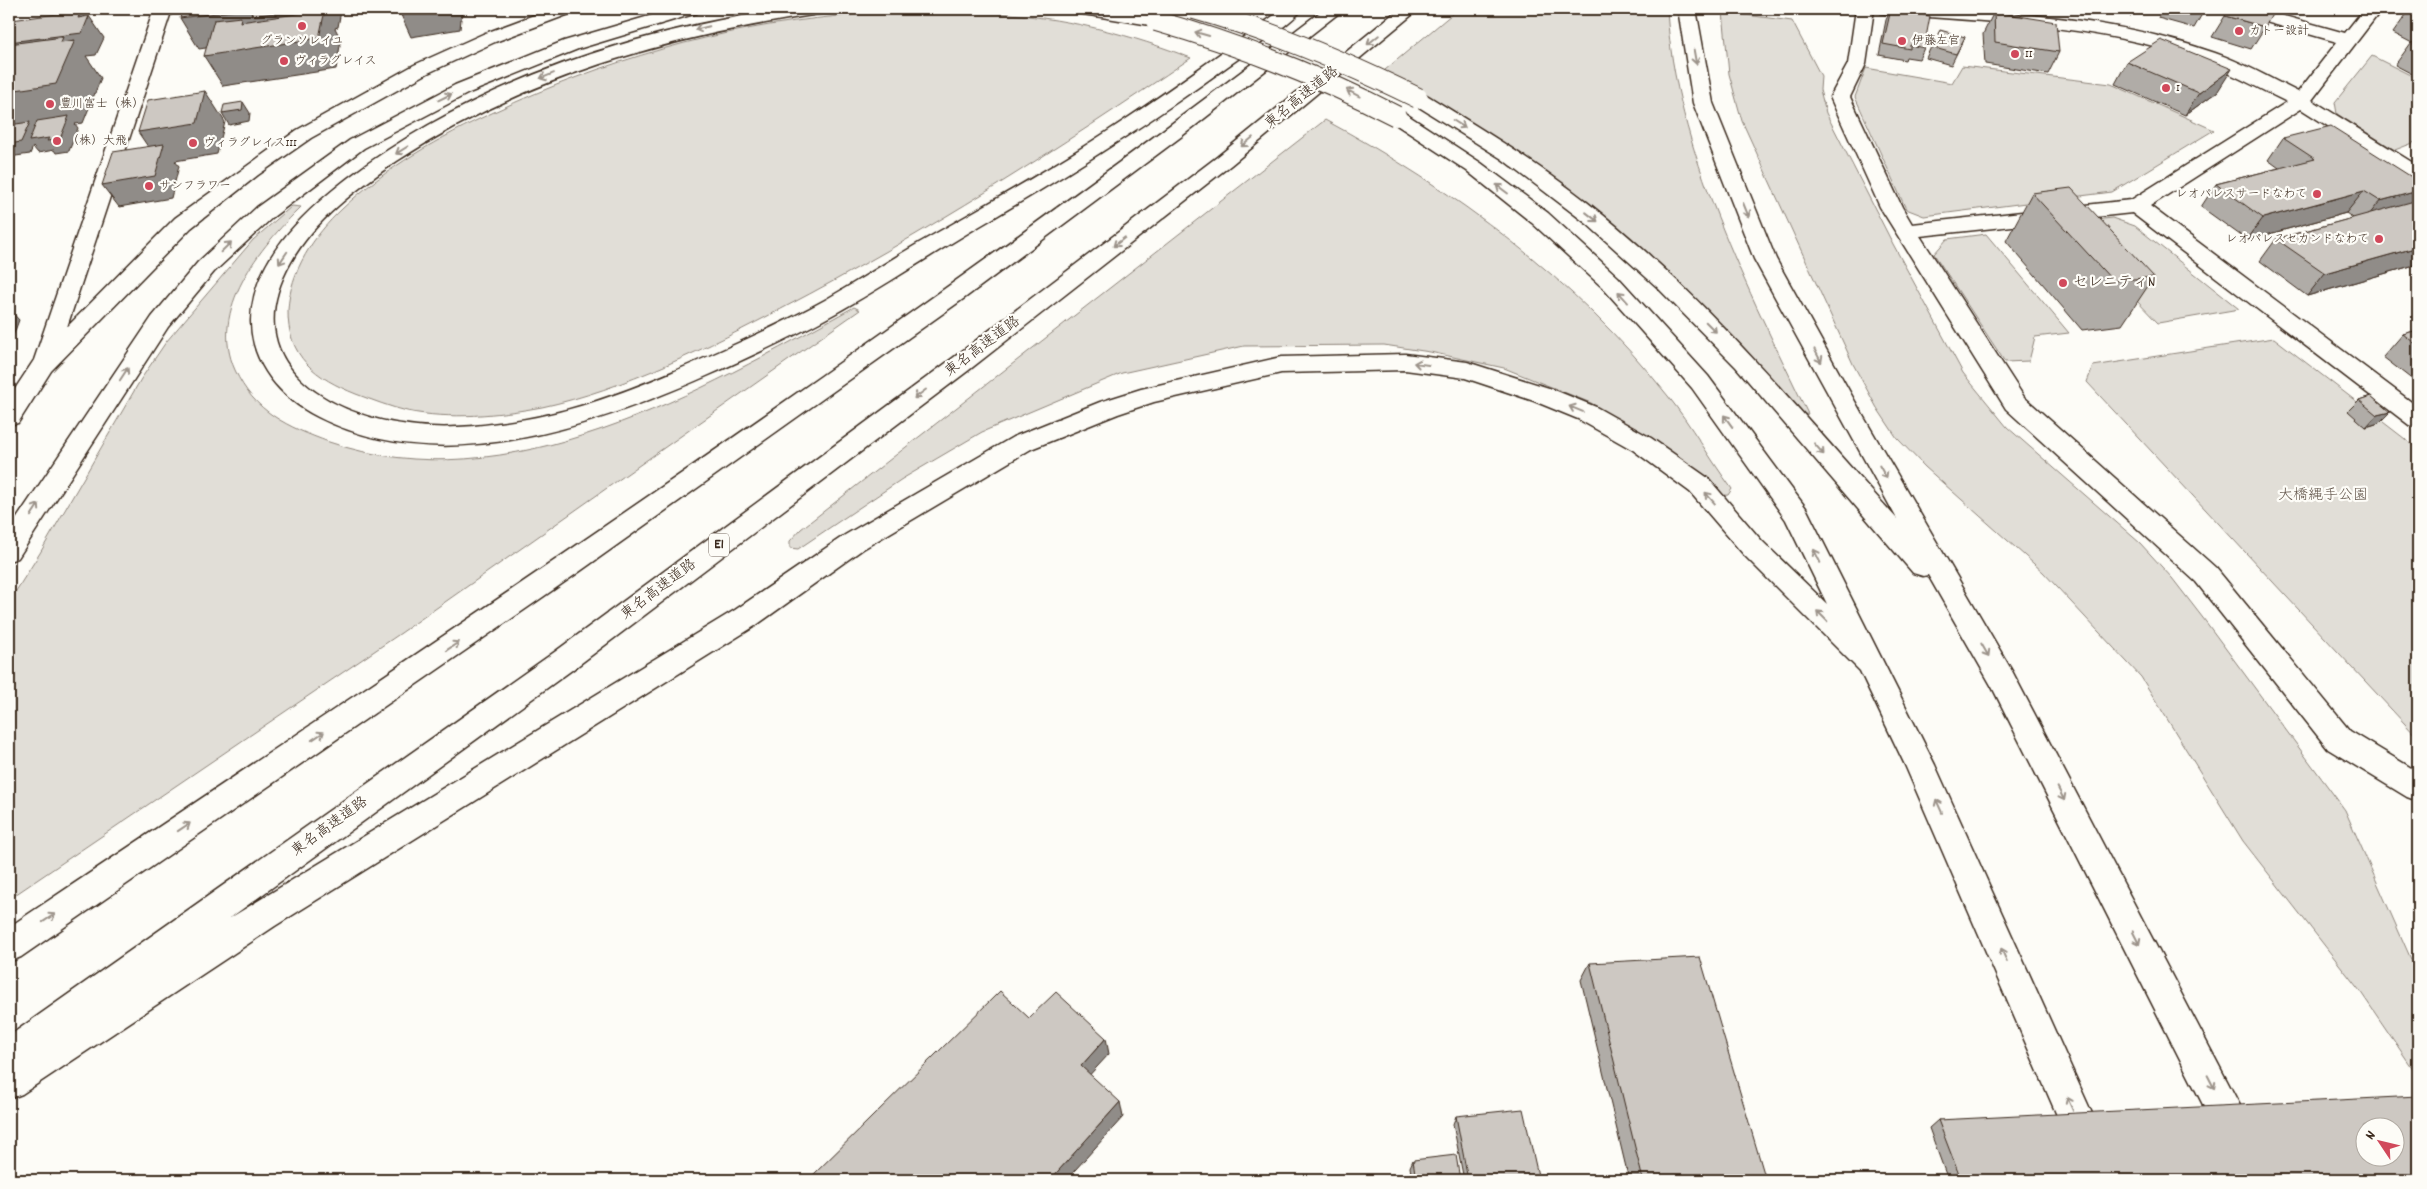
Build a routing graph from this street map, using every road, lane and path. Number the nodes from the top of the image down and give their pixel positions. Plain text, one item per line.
1 (163, 9) edge
2 (566, 9) edge
3 (691, 9) edge
4 (819, 9) edge
5 (1083, 9) edge
6 (1194, 9) edge
7 (1294, 9) edge
8 (1334, 9) edge
9 (1410, 9) edge
10 (1687, 9) edge
11 (1865, 9) edge
12 (1887, 9) edge
13 (2240, 9) edge
14 (2374, 9) edge
15 (2349, 40) junction
16 (2301, 101) junction
17 (2418, 175) edge
18 (2136, 206) junction
19 (1905, 231) junction
20 (43, 365) junction
21 (12, 407) edge
22 (2418, 419) edge
23 (9, 551) edge
24 (1961, 608) junction
25 (1869, 663) junction
26 (2418, 788) edge
27 (9, 946) edge
28 (9, 1057) edge
29 (9, 1081) edge
30 (2104, 1180) edge
31 (2261, 1180) edge

1 - 20 main road
2 - 20 main road
23 -> 3 main road
4 -> 7 main road
25 -> 5 main road, bridge
6 -> 24 main road, bridge
27 -> 8 main road
9 -> 28 main road, 東名高速道路 / E1
10 -> 24 main road
11 - 19 main road
12 - 16 main road
13 - 15 main road
14 - 15 main road
15 - 16 main road
16 - 17 main road
16 - 18 main road
18 - 19 main road
18 - 22 main road
19 - 26 main road
20 - 21 main road
24 -> 31 main road
25 -> 29 main road
30 -> 25 main road

